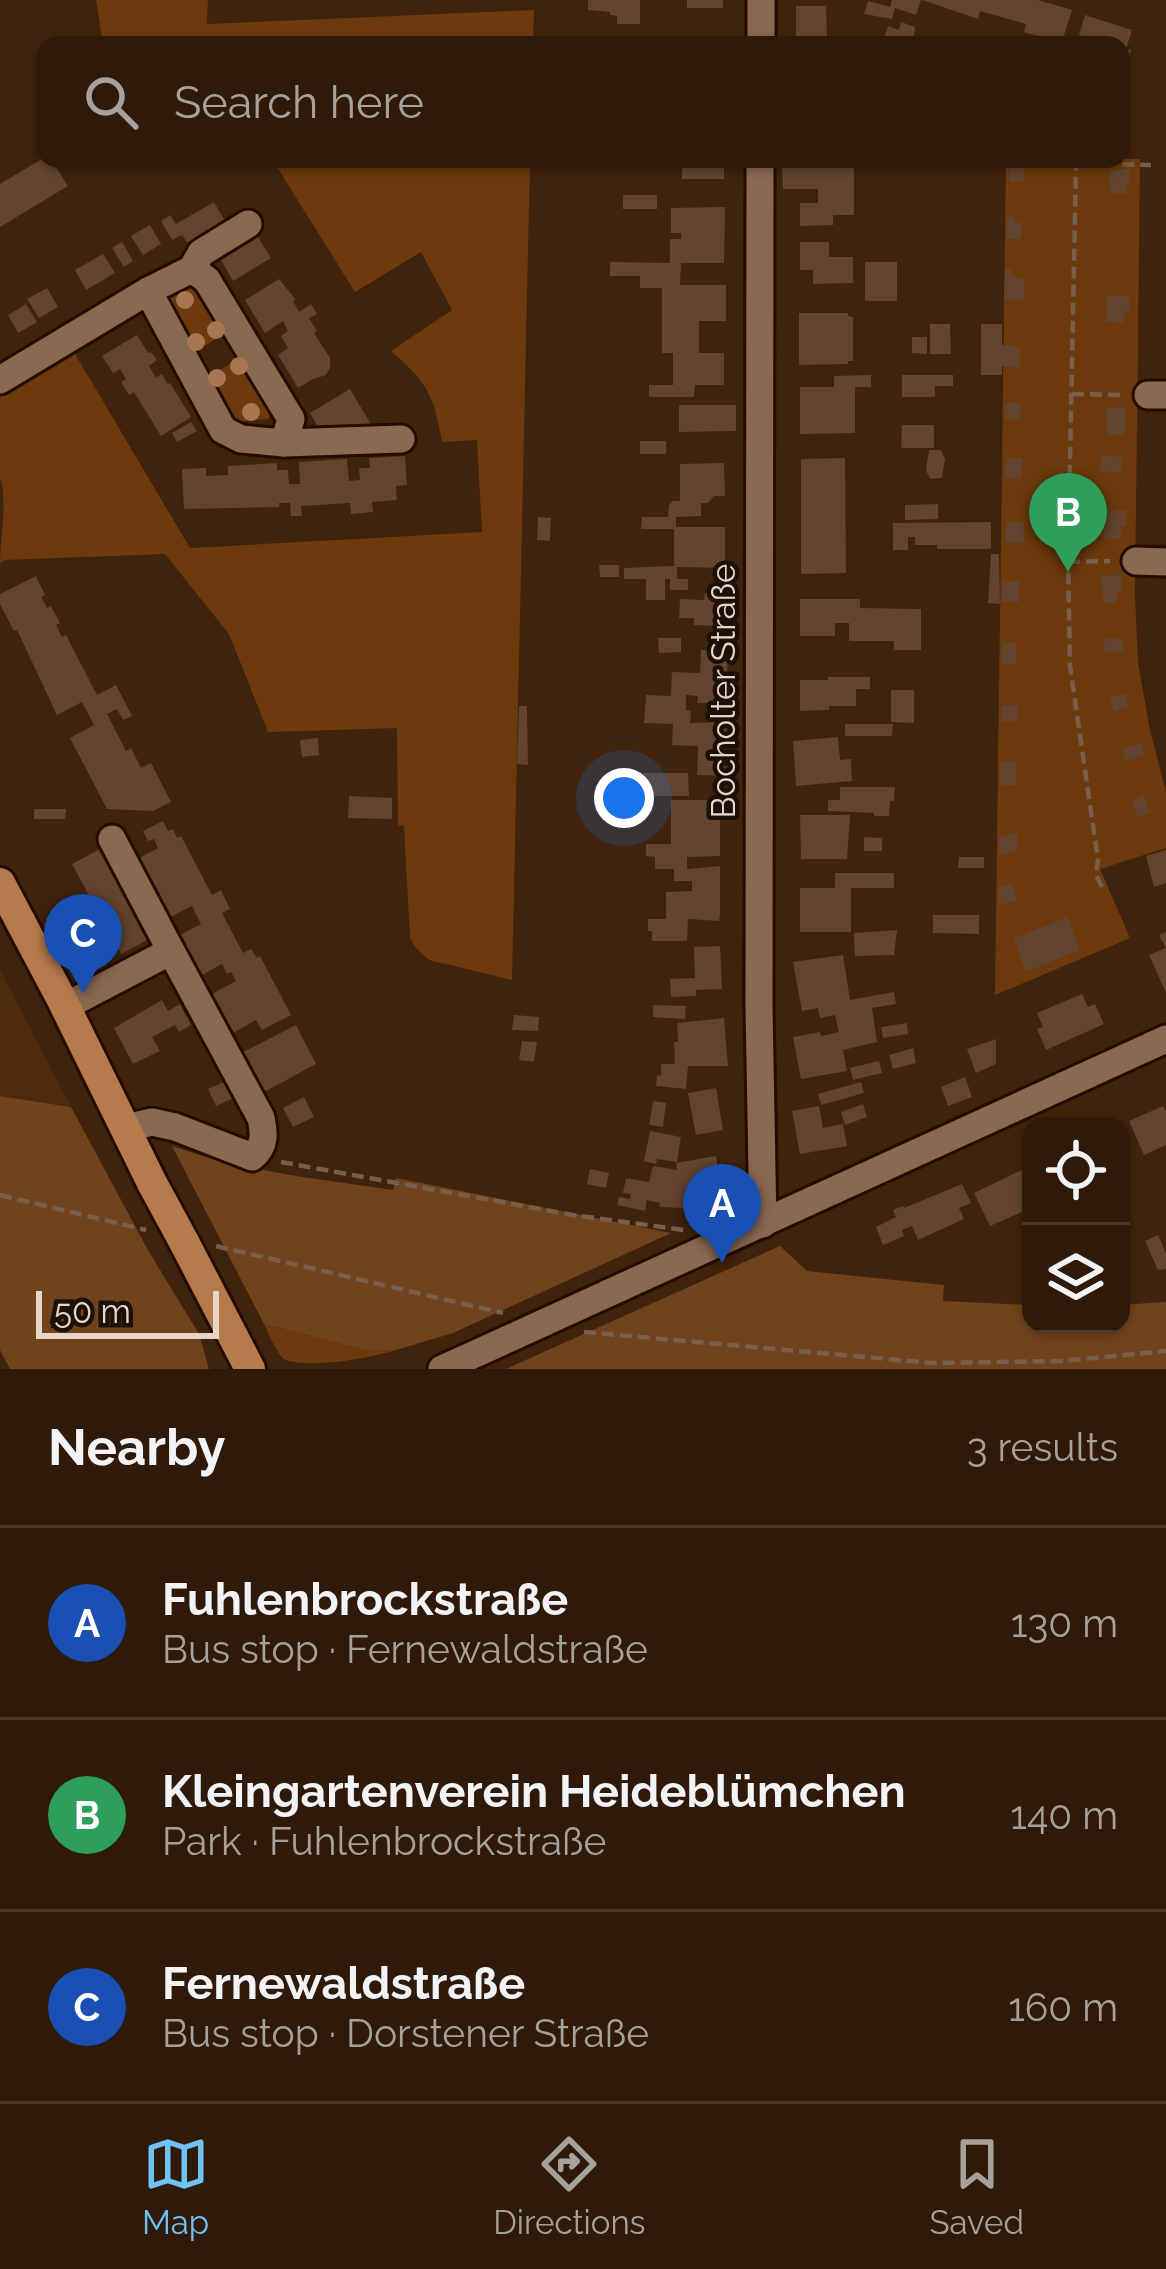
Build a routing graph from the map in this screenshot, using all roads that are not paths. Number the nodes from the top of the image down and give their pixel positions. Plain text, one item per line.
1 (761, 0) edge
2 (761, 36) edge
3 (760, 168) edge
4 (248, 224) dead end
5 (192, 269) junction
6 (148, 292) junction
7 (0, 380) edge
8 (401, 440) dead end
9 (284, 442) junction
10 (1136, 561) road end
11 (1166, 562) edge
12 (112, 838) dead end
13 (0, 883) edge
14 (171, 951) junction
15 (64, 1007) junction
16 (1166, 1039) edge
17 (126, 1128) junction
18 (763, 1224) junction
19 (250, 1369) edge
20 (442, 1369) edge

1 - 2 street
3 - 18 street, Bocholter Straße
4 - 5 street
5 - 6 street
5 - 9 street
6 - 7 street
6 - 9 street
8 - 9 street
10 - 11 street
12 - 14 street
13 - 15 main road
14 - 15 street
14 - 17 street
15 - 17 main road
16 - 18 street
17 - 19 main road, bridge
18 - 20 street, bridge

